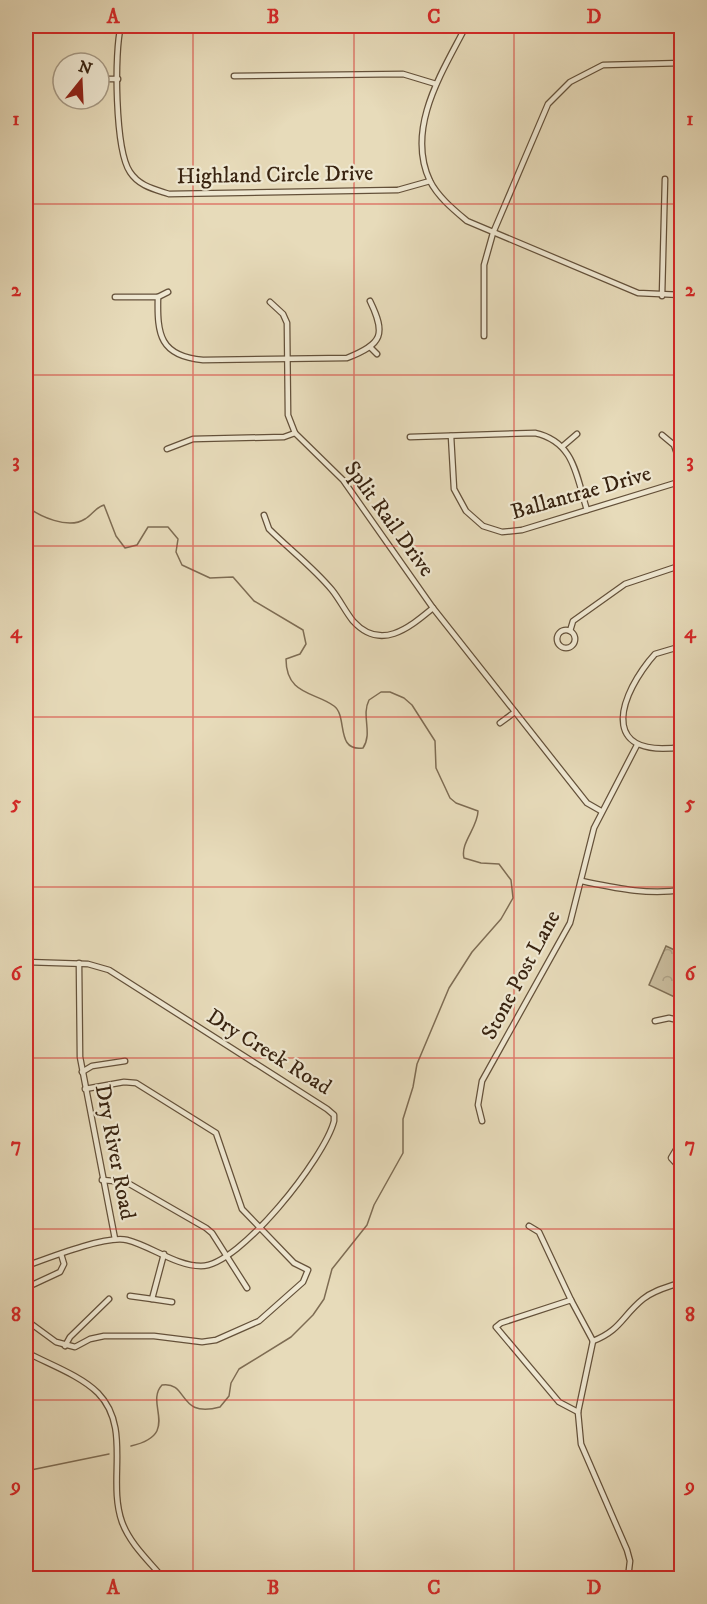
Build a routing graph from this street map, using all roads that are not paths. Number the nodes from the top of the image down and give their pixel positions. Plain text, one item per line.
1 (121, 26) edge
2 (466, 26) edge
3 (681, 63) edge
4 (234, 76) dead end
5 (111, 79) edge
6 (118, 79) junction
7 (436, 84) junction
8 (665, 179) dead end
9 (430, 181) junction
10 (493, 233) junction
11 (168, 292) dead end
12 (681, 295) edge
13 (662, 296) junction
14 (115, 297) dead end
15 (158, 297) junction
16 (370, 300) dead end
17 (270, 302) dead end
18 (484, 336) dead end
19 (370, 347) junction
20 (377, 354) dead end
21 (288, 359) junction
22 (295, 433) junction
23 (577, 434) dead end
24 (662, 435) dead end
25 (451, 436) junction
26 (410, 437) dead end
27 (563, 446) junction
28 (167, 449) dead end
29 (681, 468) edge
30 (681, 481) edge
31 (587, 510) junction
32 (264, 515) dead end
33 (681, 565) edge
34 (433, 608) junction
35 (570, 630) junction
36 (681, 646) edge
37 (515, 712) junction
38 (500, 723) dead end
39 (637, 745) junction
40 (681, 747) edge
41 (601, 811) junction
42 (581, 881) junction
43 (681, 890) edge
44 (26, 962) edge
45 (79, 963) junction
46 (655, 1021) dead end
47 (681, 1021) edge
48 (125, 1060) dead end
49 (82, 1072) junction
50 (85, 1089) junction
51 (482, 1121) dead end
52 (681, 1148) edge
53 (681, 1170) edge
54 (102, 1180) junction
55 (529, 1226) dead end
56 (261, 1228) junction
57 (115, 1239) junction
58 (61, 1254) junction
59 (164, 1254) junction
60 (225, 1255) junction
61 (26, 1266) edge
62 (681, 1282) edge
63 (32, 1285) dead end
64 (247, 1288) dead end
65 (130, 1296) dead end
66 (109, 1299) dead end
67 (152, 1299) junction
68 (571, 1300) junction
69 (172, 1302) dead end
70 (26, 1320) edge
71 (593, 1341) junction
72 (65, 1346) junction
73 (26, 1352) edge
74 (578, 1412) junction
75 (163, 1578) edge
76 (628, 1578) edge

1 - 6 street, Highland Circle Drive
2 - 7 street
3 - 10 street
4 - 7 street
5 - 6 street
6 - 9 street, Highland Circle Drive
7 - 9 street
8 - 13 street
9 - 10 street
10 - 13 street
10 - 18 street
11 - 15 street
12 - 13 street
14 - 15 street
15 - 21 street
16 - 19 street
17 - 21 street
19 - 20 street
19 - 21 street
21 - 22 street
22 - 28 street
22 - 34 street, Split Rail Drive
23 - 27 street
24 - 29 street
25 - 26 street
25 - 27 street
25 - 31 street, Ballantrae Drive
27 - 31 street
30 - 31 street, Ballantrae Drive
32 - 34 street
33 - 35 street
34 - 37 street, Split Rail Drive
35 - 35 street
36 - 39 street
37 - 38 street
37 - 41 street, Split Rail Drive
39 - 40 street
39 - 41 street, Stone Post Lane
41 - 42 street, Stone Post Lane
42 - 43 street
42 - 51 street, Stone Post Lane
44 - 45 street, Dry Creek Road
45 - 49 street, Dry River Road
45 - 56 street, Dry Creek Road
46 - 47 street
48 - 49 street, Dry River Road
49 - 50 street, Dry River Road
50 - 54 street, Dry River Road
50 - 56 street
52 - 53 street
54 - 57 street, Dry River Road
54 - 60 street
55 - 68 street
56 - 60 street, Dry Creek Road
56 - 72 street
57 - 58 street, Dry Creek Road
57 - 59 street, Dry Creek Road
58 - 61 street, Dry Creek Road
58 - 63 street
59 - 60 street, Dry Creek Road
59 - 67 street
60 - 64 street
62 - 71 street
65 - 67 street
66 - 72 street
67 - 69 street
68 - 71 street
68 - 74 street
70 - 72 street
71 - 74 street
73 - 75 street
74 - 76 street

